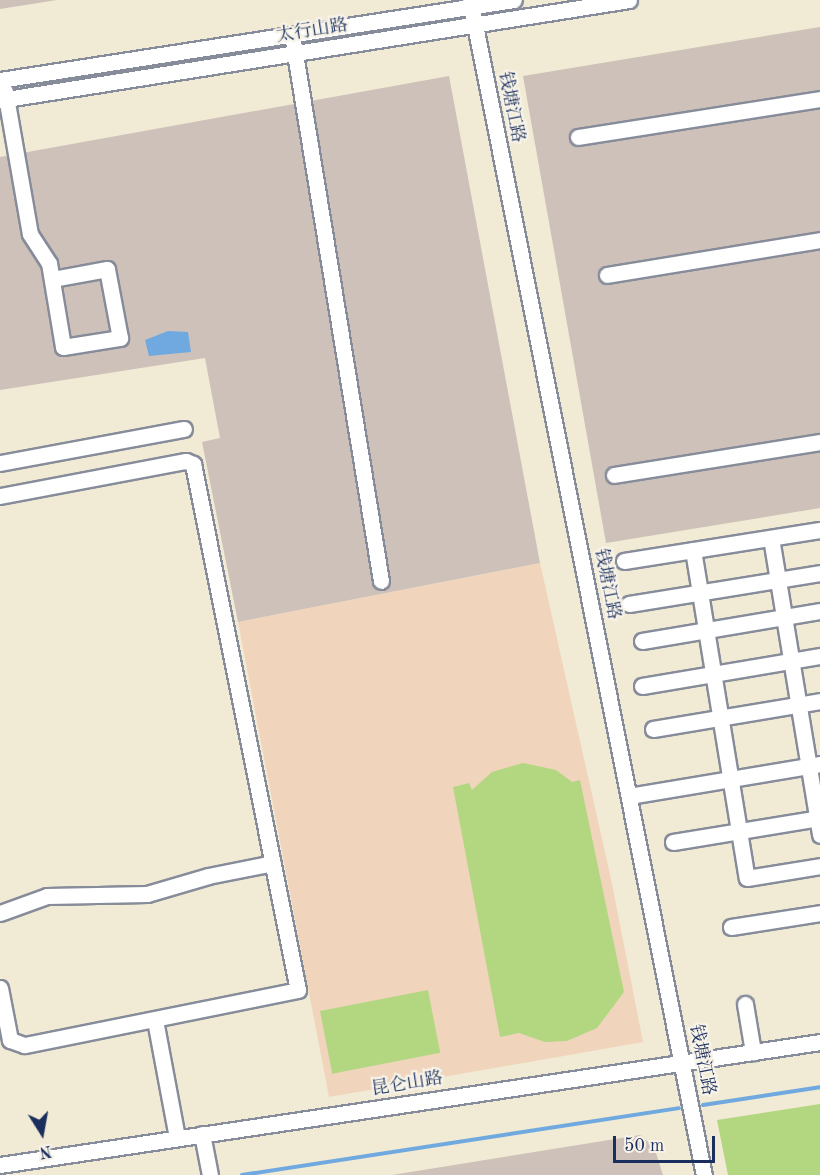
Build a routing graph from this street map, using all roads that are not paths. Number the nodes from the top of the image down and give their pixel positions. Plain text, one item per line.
1 (514, 0) edge
2 (629, 0) edge
3 (471, 3) edge
4 (475, 24) junction
5 (292, 35) junction
6 (295, 53) junction
7 (1, 80) edge
8 (3, 99) edge
9 (820, 99) edge
10 (578, 137) dead end
11 (820, 240) edge
12 (607, 275) dead end
13 (52, 279) junction
14 (184, 429) dead end
15 (820, 442) edge
16 (0, 463) edge
17 (614, 475) dead end
18 (0, 496) edge
19 (820, 530) edge
20 (771, 538) junction
21 (693, 550) junction
22 (624, 561) dead end
23 (820, 573) edge
24 (778, 580) junction
25 (381, 581) dead end
26 (700, 592) junction
27 (628, 604) dead end
28 (820, 611) edge
29 (784, 617) junction
30 (706, 630) junction
31 (642, 641) dead end
32 (820, 656) edge
33 (791, 661) junction
34 (713, 674) junction
35 (642, 686) dead end
36 (820, 701) edge
37 (798, 705) junction
38 (720, 717) junction
39 (653, 729) dead end
40 (814, 765) edge
41 (730, 779) junction
42 (629, 796) junction
43 (819, 819) edge
44 (739, 831) junction
45 (820, 834) edge
46 (673, 842) dead end
47 (273, 863) junction
48 (820, 866) edge
49 (0, 913) edge
50 (820, 913) edge
51 (731, 927) dead end
52 (0, 988) edge
53 (745, 1004) dead end
54 (154, 1020) junction
55 (820, 1042) edge
56 (753, 1052) junction
57 (682, 1062) junction
58 (202, 1134) junction
59 (177, 1138) junction
60 (0, 1165) edge
61 (210, 1175) edge
62 (704, 1175) edge

1 - 3 street, 太行山路
2 - 4 street, 太行山路
3 - 4 street, 钱塘江路
3 - 5 street, 太行山路
4 - 6 street, 太行山路
4 - 42 street, 钱塘江路
5 - 6 street
5 - 7 street, 太行山路
6 - 8 street, 太行山路
6 - 25 street
7 - 8 street
8 - 13 street
9 - 10 street
11 - 12 street
13 - 13 street
14 - 16 street
15 - 17 street
18 - 47 street
19 - 20 street
20 - 21 street
20 - 24 street
21 - 22 street
21 - 26 street
23 - 24 street
24 - 26 street
24 - 29 street
26 - 27 street
26 - 30 street
28 - 29 street
29 - 30 street
29 - 33 street
30 - 31 street
30 - 34 street
32 - 33 street
33 - 34 street
33 - 37 street
34 - 35 street
34 - 38 street
36 - 37 street
37 - 38 street
37 - 40 street
38 - 39 street
38 - 41 street
40 - 41 street
40 - 43 street
41 - 42 street
41 - 44 street
42 - 57 street, 钱塘江路
43 - 44 street
43 - 45 street
44 - 46 street
44 - 48 street
47 - 49 street
47 - 54 street
50 - 51 street
52 - 54 street
53 - 56 street
54 - 59 street
55 - 56 street, 昆仑山路
56 - 57 street, 昆仑山路
57 - 58 street, 昆仑山路
57 - 62 street, 钱塘江路
58 - 59 street, 昆仑山路
58 - 61 street
59 - 60 street, 昆仑山路

